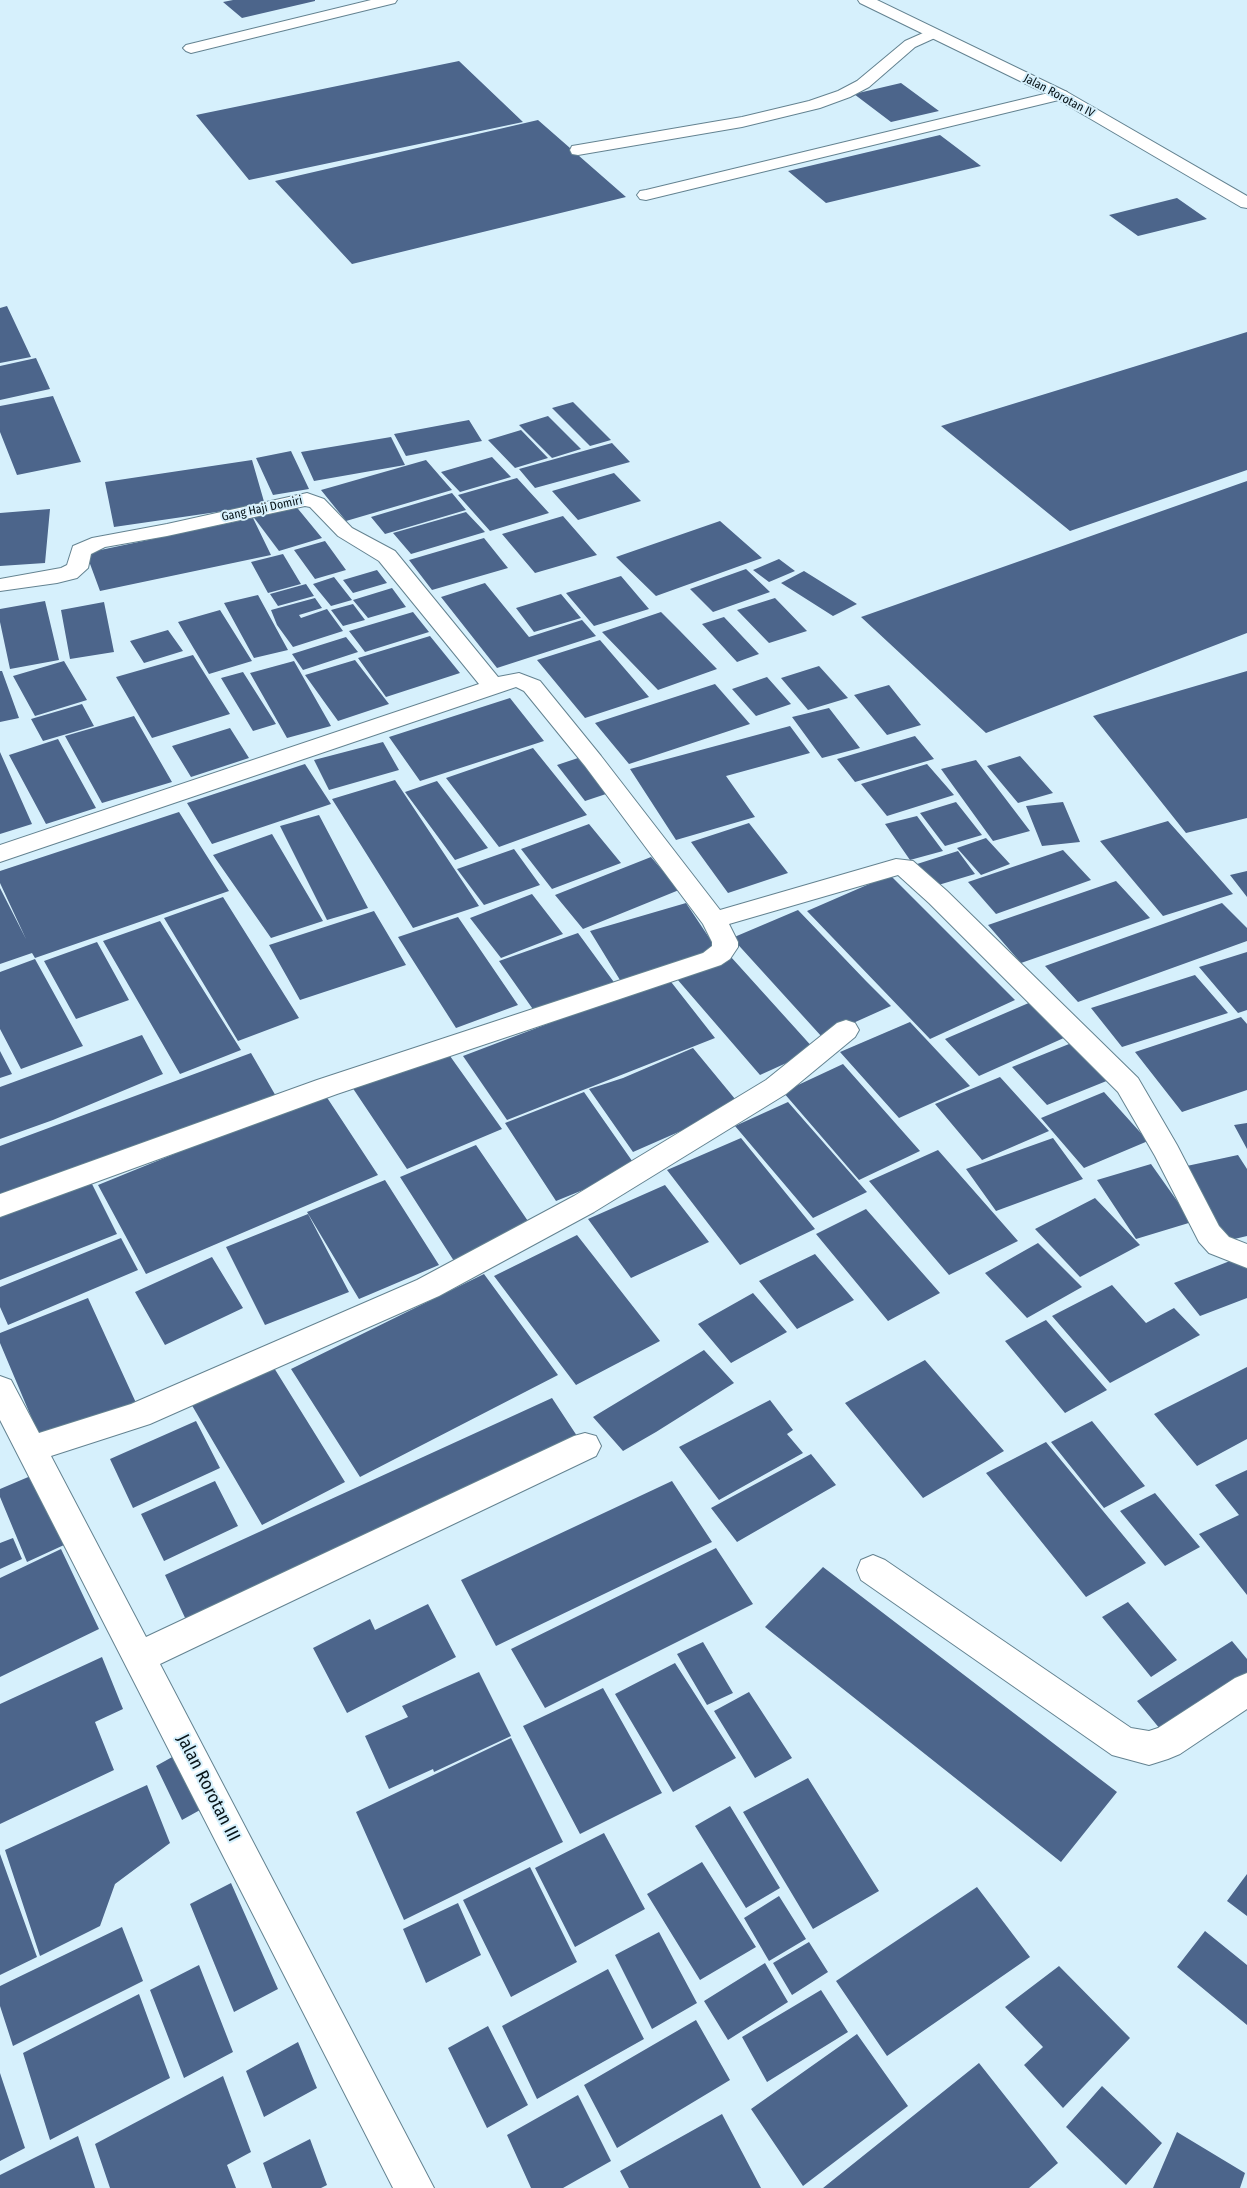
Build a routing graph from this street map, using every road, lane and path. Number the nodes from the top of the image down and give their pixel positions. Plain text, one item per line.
1 (390, 0) edge
2 (865, 0) edge
3 (932, 34) junction
4 (191, 48) dead end
5 (1061, 95) junction
6 (578, 150) dead end
7 (646, 195) dead end
8 (1247, 203) edge
9 (0, 585) edge
10 (494, 687) junction
11 (0, 854) edge
12 (714, 920) junction
13 (846, 1030) dead end
14 (0, 1206) edge
15 (1247, 1256) edge
16 (0, 1389) edge
17 (585, 1446) dead end
18 (32, 1449) junction
19 (873, 1570) dead end
20 (140, 1657) junction
21 (1247, 1688) edge
22 (413, 2188) edge

1 - 4 street
2 - 3 street, Jalan Rorotan IV
3 - 5 street, Jalan Rorotan IV
3 - 6 street
5 - 7 street
5 - 8 street, Jalan Rorotan IV
9 - 10 street, Gang Haji Domiri
10 - 11 street
10 - 12 street
12 - 14 street
12 - 15 street
13 - 18 street
16 - 18 street, Jalan Rorotan III
17 - 20 street
18 - 20 street, Jalan Rorotan III
19 - 21 street
20 - 22 street, Jalan Rorotan III

